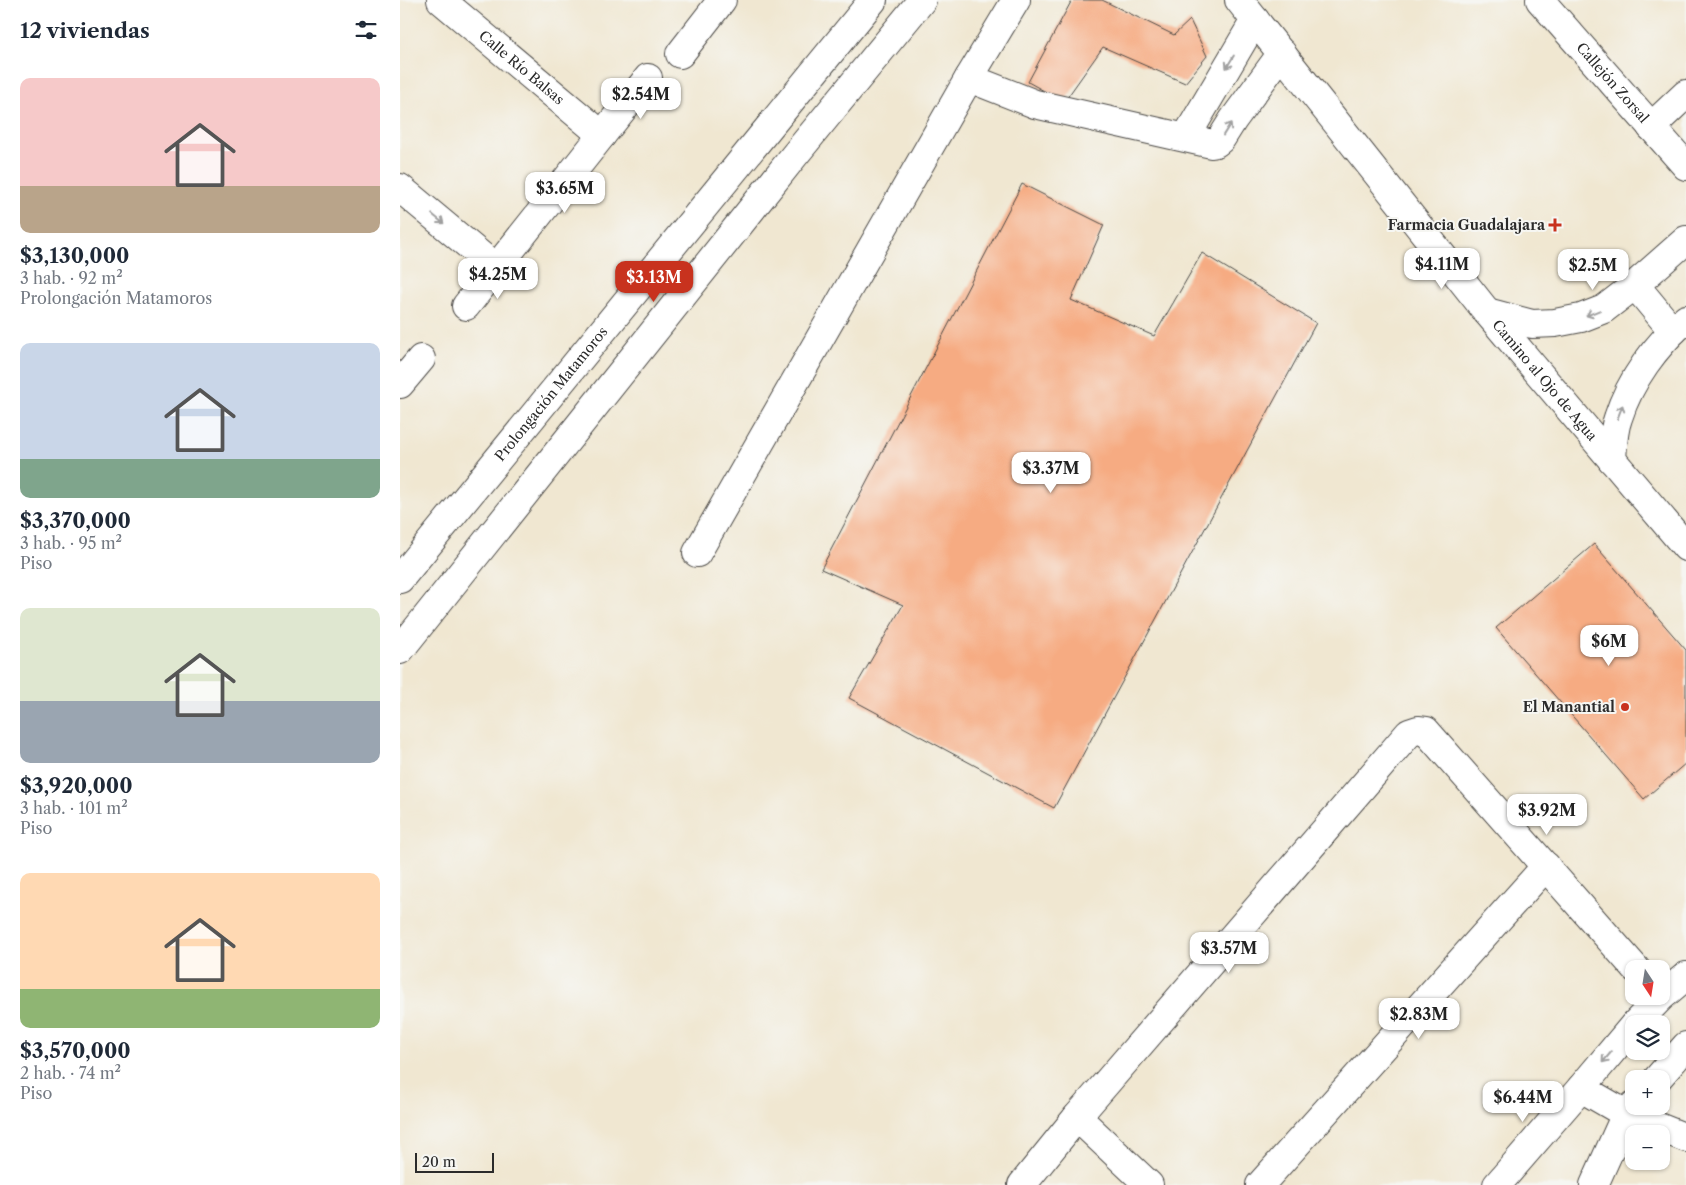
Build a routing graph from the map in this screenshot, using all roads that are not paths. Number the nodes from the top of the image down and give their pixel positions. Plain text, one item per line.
1 (441, 0) edge
2 (873, 0) edge
3 (922, 0) edge
4 (1016, 0) edge
5 (1540, 0) edge
6 (718, 2) edge
7 (1247, 10) edge
8 (680, 54) dead end
9 (1282, 54) junction
10 (648, 78) dead end
11 (969, 78) junction
12 (1686, 94) edge
13 (1651, 127) junction
14 (602, 135) junction
15 (1186, 137) junction
16 (1686, 166) edge
17 (400, 188) edge
18 (1686, 240) edge
19 (496, 268) junction
20 (1635, 285) junction
21 (466, 306) dead end
22 (1487, 312) junction
23 (1679, 325) edge
24 (421, 359) dead end
25 (400, 384) edge
26 (1612, 460) junction
27 (1686, 547) edge
28 (697, 553) dead end
29 (400, 579) edge
30 (400, 650) edge
31 (1546, 866) junction
32 (1628, 960) edge
33 (1686, 976) edge
34 (1670, 989) edge
35 (1653, 1005) edge
36 (1643, 1015) edge
37 (1625, 1035) edge
38 (1686, 1046) edge
39 (1665, 1070) edge
40 (1581, 1088) junction
41 (1625, 1108) edge
42 (1628, 1115) edge
43 (1640, 1115) edge
44 (1077, 1117) junction
45 (1686, 1138) edge
46 (1022, 1185) edge
47 (1149, 1185) edge
48 (1260, 1185) edge
49 (1497, 1185) edge
50 (1594, 1185) edge

1 - 14 street, Calle Río Balsas
2 - 29 street, Prolongación Matamoros
3 - 30 street
4 - 11 street
5 - 13 street, Callejón Zorsal
6 - 8 street
7 - 9 street, Camino al Ojo de Agua
7 -> 15 street
15 -> 9 street
9 - 22 street, Camino al Ojo de Agua
10 - 14 street
11 - 15 street
11 - 28 street
12 - 13 street
13 - 16 street, Callejón Zorsal
14 - 19 street
17 -> 19 street
18 - 20 street
19 - 21 street
20 -> 22 street
20 - 23 street
22 - 26 street, Camino al Ojo de Agua
26 -> 23 street
24 - 25 street
26 - 27 street, Camino al Ojo de Agua
31 - 32 street
31 - 44 street
31 - 48 street
33 - 34 street
35 - 36 street
37 -> 40 street
38 - 39 street
40 - 41 street
40 - 49 street
42 - 50 street
43 - 45 street
44 - 46 street
44 - 47 street

